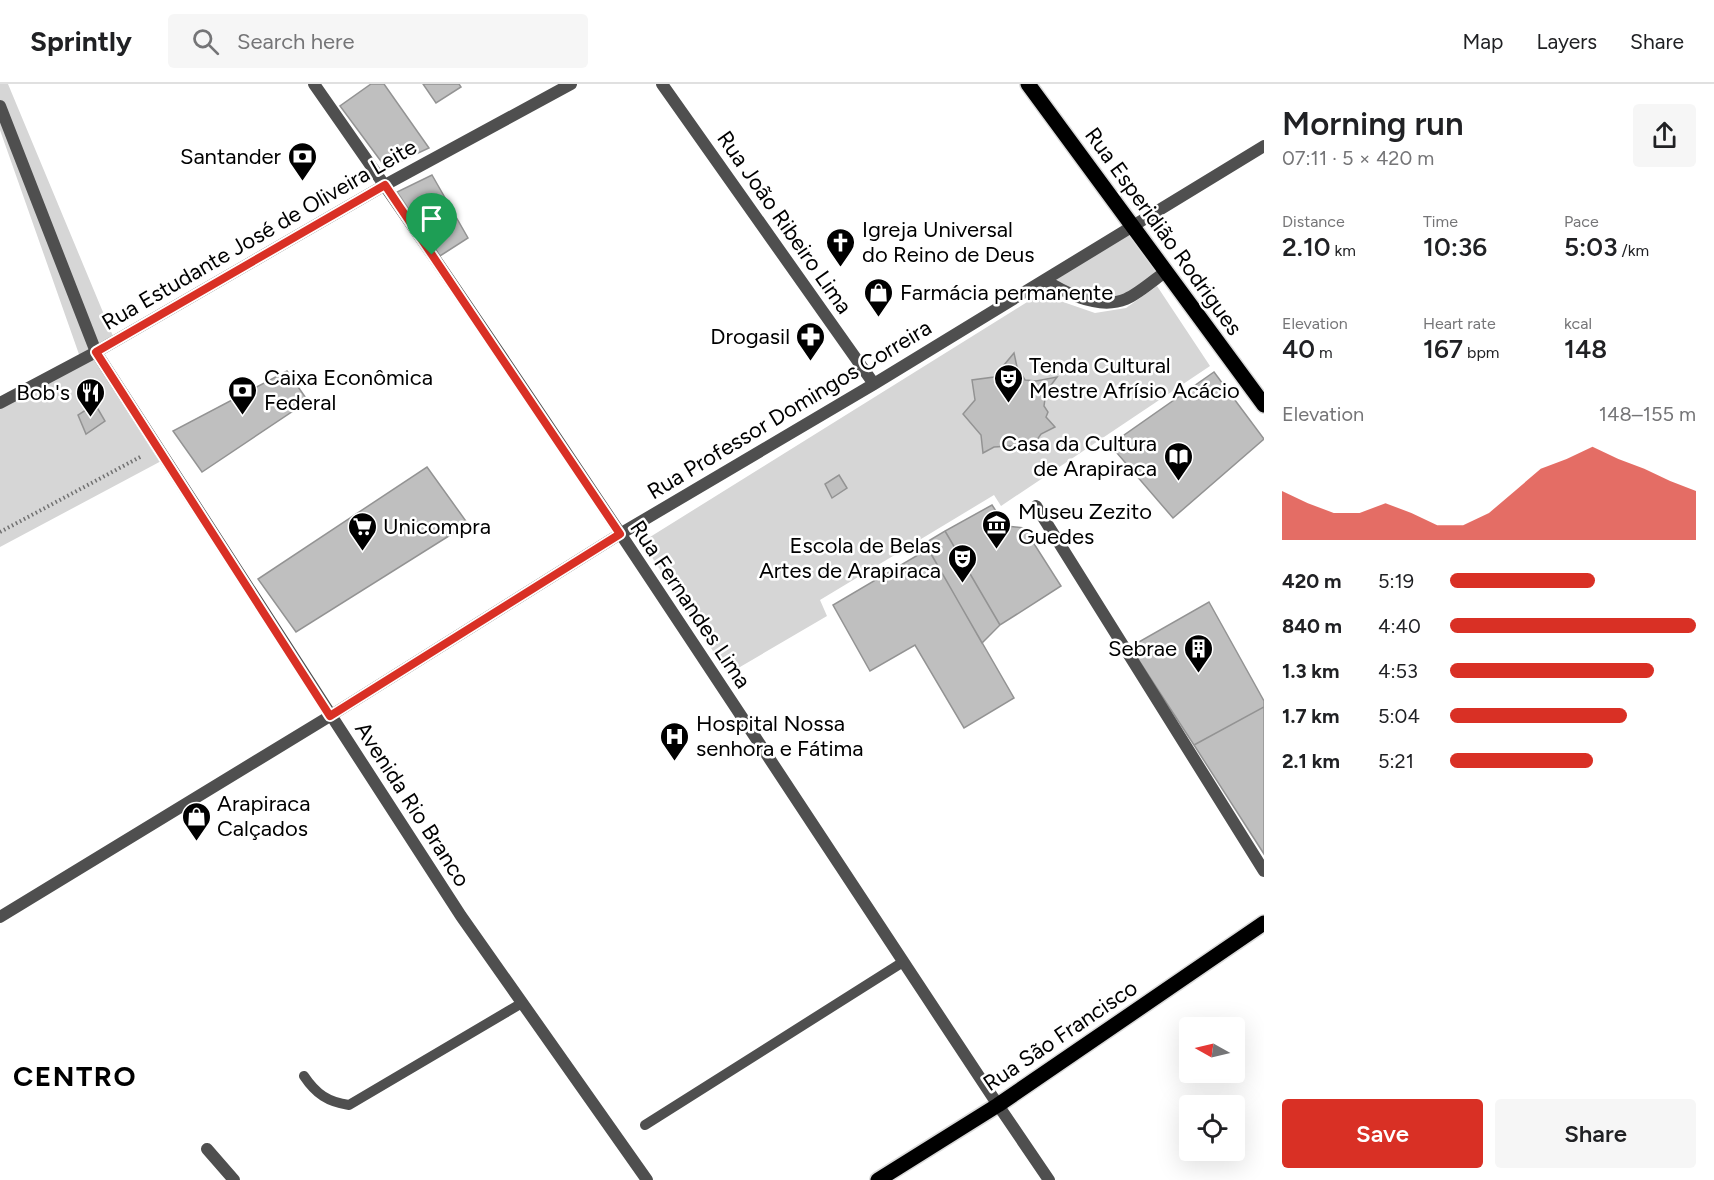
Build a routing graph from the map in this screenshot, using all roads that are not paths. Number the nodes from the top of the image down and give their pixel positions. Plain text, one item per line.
1 (314, 84) edge
2 (571, 84) edge
3 (662, 84) edge
4 (1028, 84) edge
5 (0, 106) edge
6 (1264, 146) edge
7 (385, 185) junction
8 (1133, 226) junction
9 (1165, 272) junction
10 (1045, 280) junction
11 (96, 352) junction
12 (874, 384) junction
13 (0, 403) edge
14 (1264, 405) edge
15 (1036, 507) dead end
16 (620, 534) junction
17 (330, 716) junction
18 (1264, 871) edge
19 (0, 917) edge
20 (1264, 923) edge
21 (903, 962) junction
22 (522, 1002) junction
23 (304, 1076) dead end
24 (998, 1105) junction
25 (645, 1125) dead end
26 (207, 1149) dead end
27 (234, 1180) edge
28 (647, 1180) edge
29 (878, 1180) edge
30 (1049, 1180) edge

1 - 7 street, Rua Fernandes Lima
2 - 7 street, Rua Estudante José de Oliveira Leite
3 - 12 street, Rua João Ribeiro Lima
4 - 8 main road, Rua Esperidião Rodrigues
5 - 11 street, Avenida Rio Branco
6 - 8 street, Rua Professor Domingos Correira
7 - 11 street, Rua Estudante José de Oliveira Leite
7 - 16 street, Rua Fernandes Lima
8 - 9 main road, Rua Esperidião Rodrigues
8 - 10 street, Rua Professor Domingos Correira
9 - 10 street
9 - 14 main road, Rua Esperidião Rodrigues
10 - 12 street, Rua Professor Domingos Correira
11 - 13 street, Rua Estudante José de Oliveira Leite
11 - 17 street, Avenida Rio Branco
12 - 16 street, Rua Professor Domingos Correira
15 - 18 street
16 - 17 street, Rua Professor Domingos Correira
16 - 21 street, Rua Fernandes Lima
17 - 19 street, Rua Professor Domingos Correira
17 - 22 street, Avenida Rio Branco
20 - 24 main road, Rua São Francisco
21 - 24 street, Rua Fernandes Lima
21 - 25 lane
22 - 23 lane
22 - 28 street, Avenida Rio Branco
24 - 29 main road, Rua São Francisco
24 - 30 street, Rua Fernandes Lima
26 - 27 street

